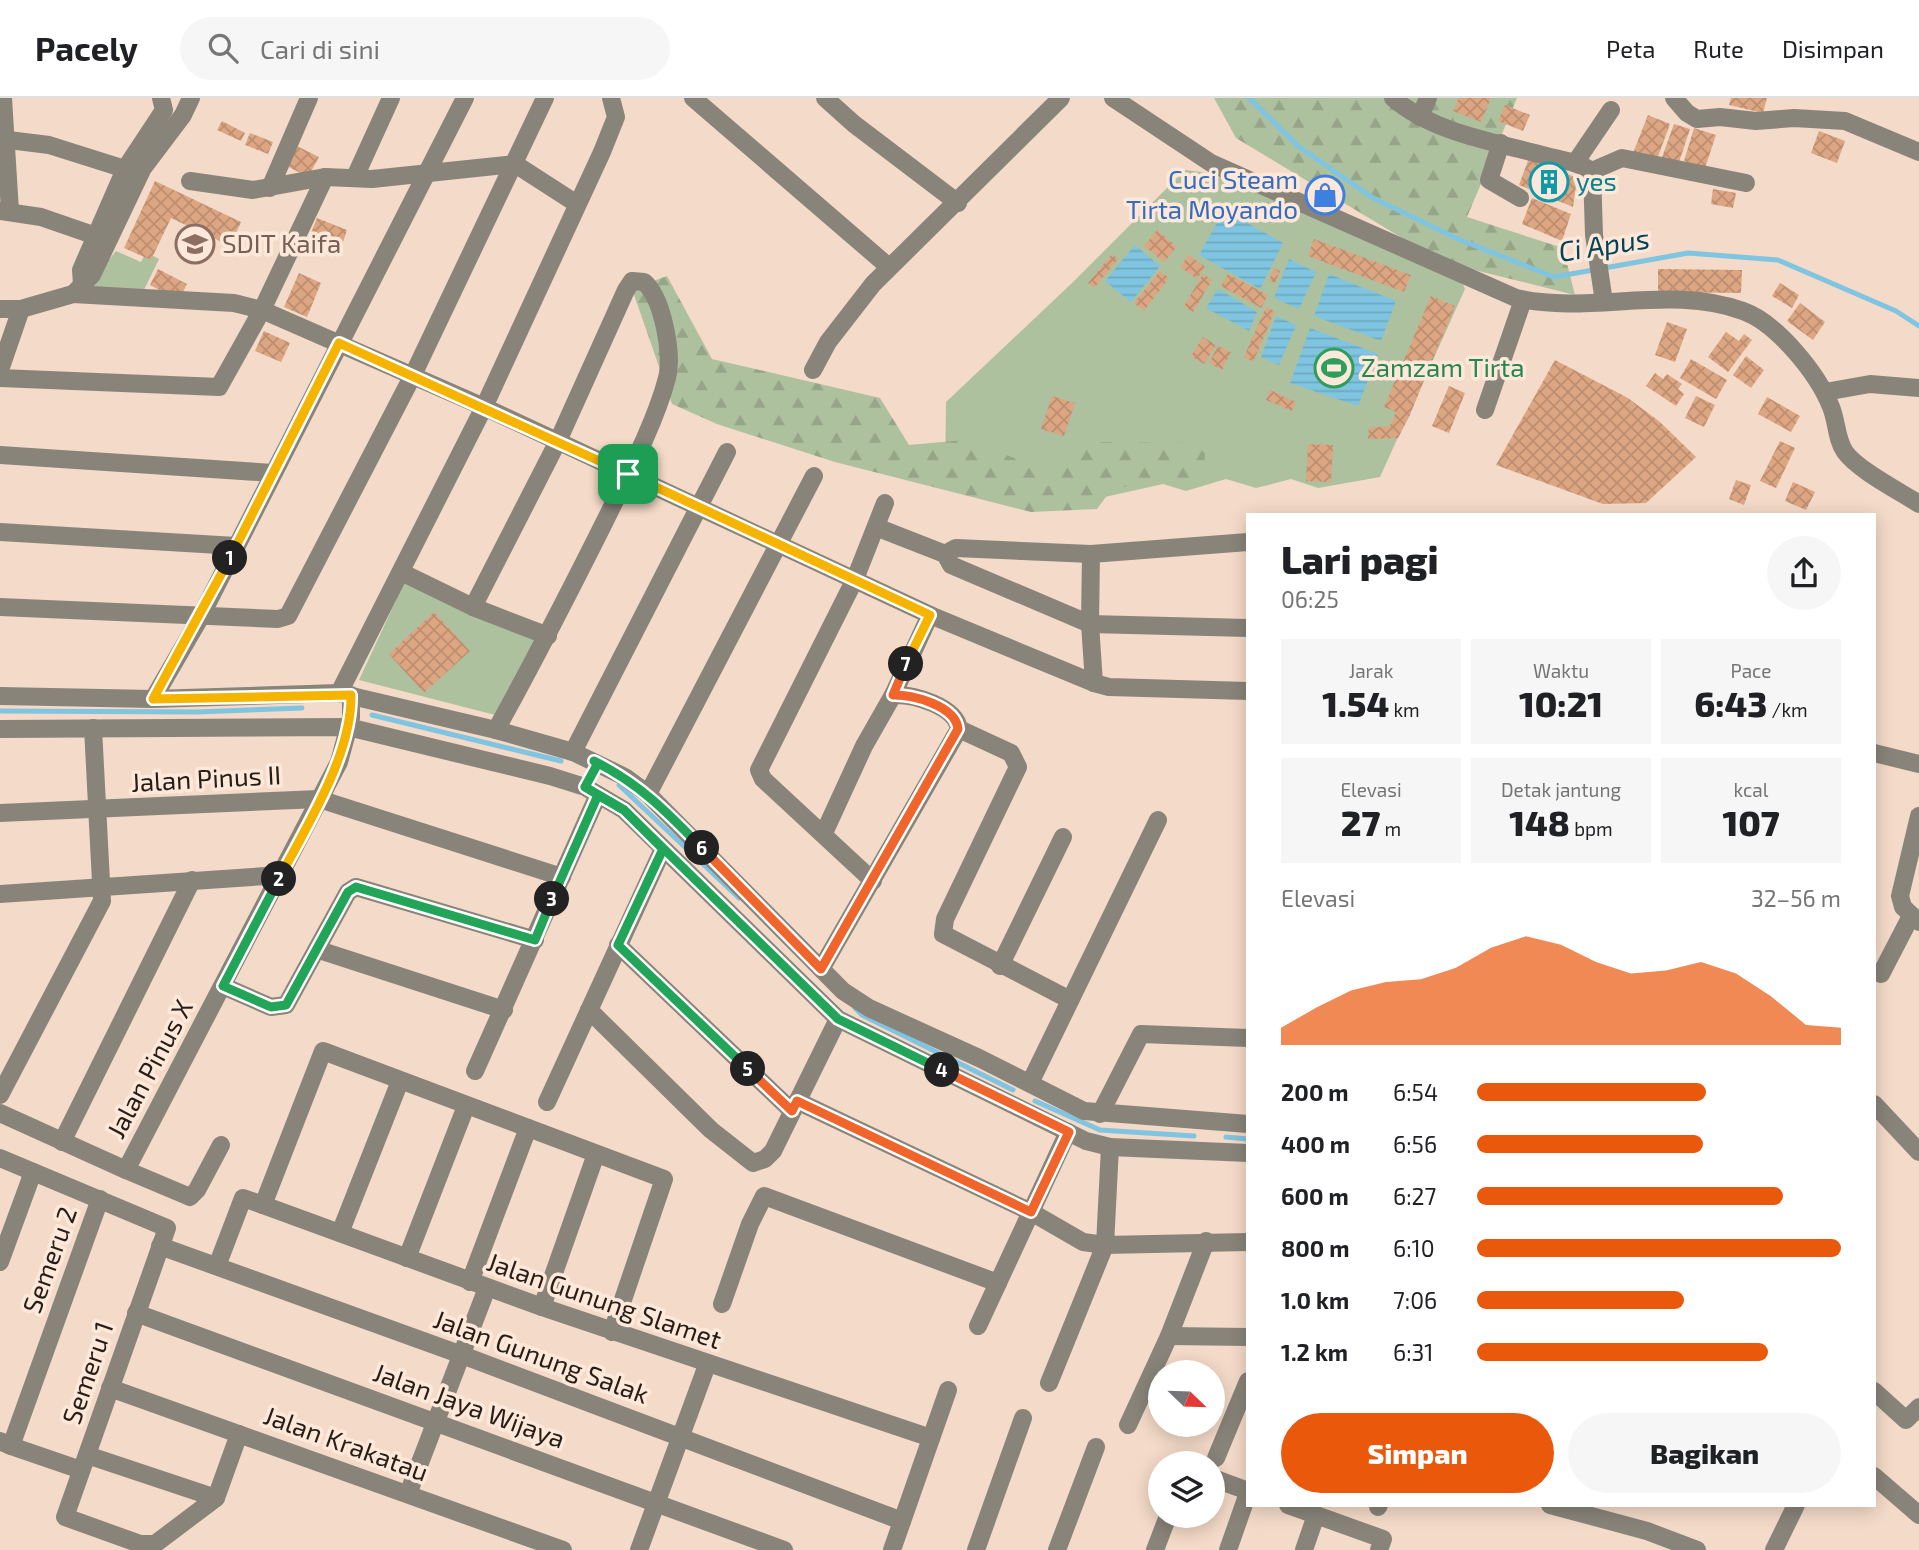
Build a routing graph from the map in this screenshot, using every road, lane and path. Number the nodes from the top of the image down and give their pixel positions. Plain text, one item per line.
1 (3, 98) edge
2 (161, 98) edge
3 (191, 98) edge
4 (309, 98) edge
5 (391, 98) edge
6 (465, 98) edge
7 (545, 98) edge
8 (611, 98) edge
9 (693, 98) edge
10 (825, 98) edge
11 (1061, 98) edge
12 (1113, 98) edge
13 (1393, 98) edge
14 (1428, 98) edge
15 (1674, 98) edge
16 (1611, 110) dead end
17 (1420, 117) junction
18 (2, 139) edge
19 (1501, 144) junction
20 (1919, 152) edge
21 (1575, 163) junction
22 (514, 164) junction
23 (125, 169) junction
24 (1592, 171) junction
25 (426, 172) junction
26 (325, 177) junction
27 (355, 177) junction
28 (190, 181) dead end
29 (1746, 183) dead end
30 (270, 188) junction
31 (1520, 198) dead end
32 (958, 203) junction
33 (577, 204) junction
34 (5, 211) edge
35 (96, 236) junction
36 (889, 267) junction
37 (78, 289) junction
38 (1603, 295) junction
39 (1524, 300) junction
40 (0, 309) edge
41 (21, 309) junction
42 (262, 310) junction
43 (339, 343) junction
44 (0, 370) edge
45 (813, 370) dead end
46 (412, 375) junction
47 (0, 378) edge
48 (1919, 388) edge
49 (1825, 392) junction
50 (484, 407) junction
51 (1485, 410) dead end
52 (558, 441) junction
53 (727, 452) dead end
54 (0, 455) edge
55 (273, 473) junction
56 (628, 474) junction
57 (814, 476) dead end
58 (885, 503) dead end
59 (1919, 504) edge
60 (701, 507) junction
61 (876, 527) junction
62 (0, 532) edge
63 (1246, 542) edge
64 (236, 545) junction
65 (779, 545) junction
66 (944, 554) junction
67 (1091, 554) junction
68 (401, 572) junction
69 (855, 579) junction
70 (0, 607) edge
71 (474, 607) junction
72 (200, 618) junction
73 (1090, 624) junction
74 (924, 625) junction
75 (1246, 628) edge
76 (548, 636) junction
77 (1094, 682) junction
78 (1246, 691) edge
79 (893, 695) junction
80 (0, 696) edge
81 (153, 699) junction
82 (348, 707) junction
83 (93, 728) junction
84 (0, 729) edge
85 (958, 729) junction
86 (496, 730) junction
87 (573, 752) junction
88 (1876, 753) edge
89 (596, 762) junction
90 (1919, 764) edge
91 (591, 787) junction
92 (648, 794) junction
93 (319, 799) junction
94 (97, 811) junction
95 (0, 813) edge
96 (1158, 821) dead end
97 (1918, 824) edge
98 (824, 833) junction
99 (1063, 837) dead end
100 (663, 849) junction
101 (281, 875) junction
102 (562, 877) junction
103 (192, 880) junction
104 (873, 881) junction
105 (102, 888) junction
106 (1, 897) edge
107 (1915, 919) edge
108 (535, 940) junction
109 (618, 945) junction
110 (318, 950) junction
111 (1000, 966) junction
112 (821, 969) junction
113 (1881, 974) dead end
114 (223, 986) junction
115 (1070, 1000) junction
116 (504, 1010) junction
117 (589, 1010) junction
118 (838, 1019) junction
119 (1246, 1038) edge
120 (475, 1071) dead end
121 (400, 1080) junction
122 (1030, 1083) junction
123 (0, 1096) edge
124 (547, 1102) dead end
125 (466, 1106) junction
126 (795, 1106) junction
127 (1876, 1106) edge
128 (0, 1113) edge
129 (1100, 1114) junction
130 (1246, 1125) edge
131 (528, 1129) junction
132 (1069, 1132) junction
133 (1206, 1136) junction
134 (62, 1142) junction
135 (221, 1145) dead end
136 (1110, 1147) junction
137 (1246, 1152) edge
138 (1919, 1152) edge
139 (596, 1154) junction
140 (0, 1158) edge
141 (125, 1170) junction
142 (33, 1171) junction
143 (100, 1199) junction
144 (263, 1205) junction
145 (1031, 1212) junction
146 (340, 1234) junction
147 (1206, 1241) junction
148 (1246, 1242) edge
149 (1105, 1245) junction
150 (160, 1246) junction
151 (407, 1258) junction
152 (0, 1262) edge
153 (217, 1266) junction
154 (998, 1283) junction
155 (479, 1285) junction
156 (722, 1304) dead end
157 (542, 1307) junction
158 (136, 1313) junction
159 (978, 1326) dead end
160 (612, 1332) junction
161 (1169, 1336) junction
162 (1246, 1337) edge
163 (462, 1355) junction
164 (707, 1365) junction
165 (1048, 1382) dead end
166 (1246, 1386) edge
167 (110, 1388) junction
168 (948, 1390) dead end
169 (1876, 1393) edge
170 (1919, 1407) edge
171 (1023, 1418) dead end
172 (436, 1422) junction
173 (1128, 1425) dead end
174 (239, 1434) junction
175 (681, 1436) junction
176 (931, 1438) junction
177 (6, 1443) edge
178 (1096, 1447) dead end
179 (1219, 1451) edge
180 (84, 1463) junction
181 (1876, 1478) edge
182 (1225, 1483) edge
183 (1246, 1491) edge
184 (408, 1494) junction
185 (1246, 1498) edge
186 (216, 1499) junction
187 (657, 1503) junction
188 (1294, 1507) edge
189 (1557, 1507) edge
190 (1795, 1507) edge
191 (1316, 1515) junction
192 (1919, 1515) edge
193 (902, 1521) junction
194 (1163, 1528) edge
195 (1381, 1545) edge
196 (563, 1550) edge
197 (639, 1550) edge
198 (784, 1550) edge
199 (892, 1550) edge
200 (976, 1550) edge
201 (1057, 1550) edge
202 (1154, 1550) edge
203 (1228, 1550) edge
204 (1304, 1550) edge
205 (1697, 1550) edge
206 (1774, 1550) edge

1 - 18 street
2 - 23 street
3 - 37 street
4 - 30 street
5 - 27 street
6 - 25 street
7 - 22 street
8 - 33 street, Jalan Pinus X
9 - 36 street
10 - 32 street
11 - 32 street
12 - 39 street
13 - 17 street
14 - 17 street
15 - 20 street
16 - 21 street
17 - 19 street
18 - 23 street
18 - 34 street
19 - 21 street
19 - 31 street
21 - 24 street
22 - 25 street
22 - 33 street
22 - 46 street
23 - 35 street
24 - 29 street
24 - 38 street
25 - 27 street
25 - 43 street
26 - 27 street
26 - 30 street
26 - 42 street
28 - 30 street
32 - 36 street
33 - 50 street, Jalan Pinus X
34 - 35 street
35 - 37 street
36 - 45 street
37 - 41 street
37 - 42 street
38 - 39 street
38 - 49 street
39 - 51 street
40 - 41 street
41 - 44 street
42 - 43 street
42 - 47 street
43 - 46 street
43 - 55 street
46 - 50 street
46 - 72 street
48 - 49 street
49 - 59 street
50 - 52 street
50 - 68 street, Jalan Pinus X
52 - 56 street
52 - 56 street
52 - 71 street
53 - 60 street
54 - 55 street
55 - 64 street
56 - 60 street
56 - 76 street
57 - 65 street
58 - 61 street
60 - 65 street
60 - 87 street
61 - 66 street
61 - 69 street
62 - 64 street
63 - 67 street
64 - 72 street
65 - 69 street
65 - 92 street
66 - 67 street
66 - 73 street
67 - 73 street
68 - 71 street
68 - 82 street, Jalan Pinus X
69 - 74 street
69 - 98 street
70 - 72 street
71 - 76 street
72 - 81 street
73 - 75 street
73 - 77 street
74 - 77 street
74 - 79 street
76 - 86 street
77 - 78 street
79 - 85 street
79 - 98 street
80 - 81 street
81 - 82 street
82 - 83 street
82 - 86 street
82 - 91 street
82 - 93 street, Jalan Pinus X
83 - 84 street
83 - 94 street
85 - 104 street
85 - 111 street
86 - 87 street
87 - 89 street
88 - 90 street
89 - 91 street
89 - 92 street
91 - 100 street
91 - 102 street
92 - 112 street
93 - 94 street, Jalan Pinus II
93 - 101 street, Jalan Pinus X
93 - 102 street
94 - 95 street, Jalan Pinus II
94 - 105 street
96 - 115 street
97 - 107 street
98 - 104 street
99 - 111 street
100 - 109 street
100 - 118 street
101 - 103 street
101 - 114 street, Jalan Pinus X
102 - 108 street
103 - 105 street
103 - 134 street
104 - 112 street
105 - 106 street
105 - 123 street
107 - 113 street
108 - 110 street
108 - 116 street
109 - 117 street
109 - 126 street
110 - 114 street
110 - 116 street
111 - 115 street
112 - 122 street
114 - 141 street, Jalan Pinus X
115 - 122 street
116 - 120 street
117 - 124 street
117 - 126 street
118 - 126 street
118 - 132 street
119 - 129 street
121 - 125 street
121 - 144 street
121 - 146 street
122 - 129 street
125 - 131 street
125 - 151 street
126 - 145 street
127 - 138 street
128 - 134 street
129 - 133 street
130 - 133 street
131 - 139 street
131 - 155 street
132 - 136 street
132 - 145 street
133 - 136 street
133 - 137 street
134 - 141 street
135 - 141 street, Jalan Pinus X
136 - 149 street
139 - 157 street
139 - 160 street
140 - 142 street
142 - 143 street
142 - 152 street
143 - 150 street
143 - 177 street, Semeru 2
144 - 146 street, Jalan Gunung Slamet
144 - 153 street
145 - 149 street
145 - 154 street
146 - 151 street, Jalan Gunung Slamet
147 - 148 street
147 - 149 street
147 - 161 street
149 - 165 street
150 - 153 street, Jalan Gunung Salak
150 - 158 street, Semeru 1
151 - 155 street, Jalan Gunung Slamet
153 - 163 street, Jalan Gunung Salak
154 - 156 street
154 - 159 street
155 - 157 street, Jalan Gunung Slamet
155 - 163 street
157 - 160 street, Jalan Gunung Slamet
158 - 167 street, Semeru 1
158 - 172 street, Jalan Jaya Wijaya
160 - 164 street, Jalan Gunung Slamet
161 - 162 street
161 - 173 street
163 - 172 street
163 - 175 street, Jalan Gunung Salak
164 - 175 street
164 - 176 street, Jalan Gunung Slamet
166 - 179 street
167 - 174 street, Jalan Krakatau
167 - 180 street, Semeru 1
168 - 176 street
169 - 170 street
171 - 200 street
172 - 184 street
172 - 187 street, Jalan Jaya Wijaya
174 - 184 street, Jalan Krakatau
174 - 186 street
175 - 187 street
175 - 193 street, Jalan Gunung Salak
176 - 193 street
177 - 180 street
178 - 201 street
180 - 186 street
180 - 186 street, Semeru 1
181 - 192 street
182 - 183 street
184 - 196 street, Jalan Krakatau
185 - 203 street
187 - 197 street
187 - 198 street, Jalan Jaya Wijaya
188 - 191 street
189 - 205 street
190 - 206 street
191 - 195 street
191 - 204 street
193 - 199 street
194 - 202 street

